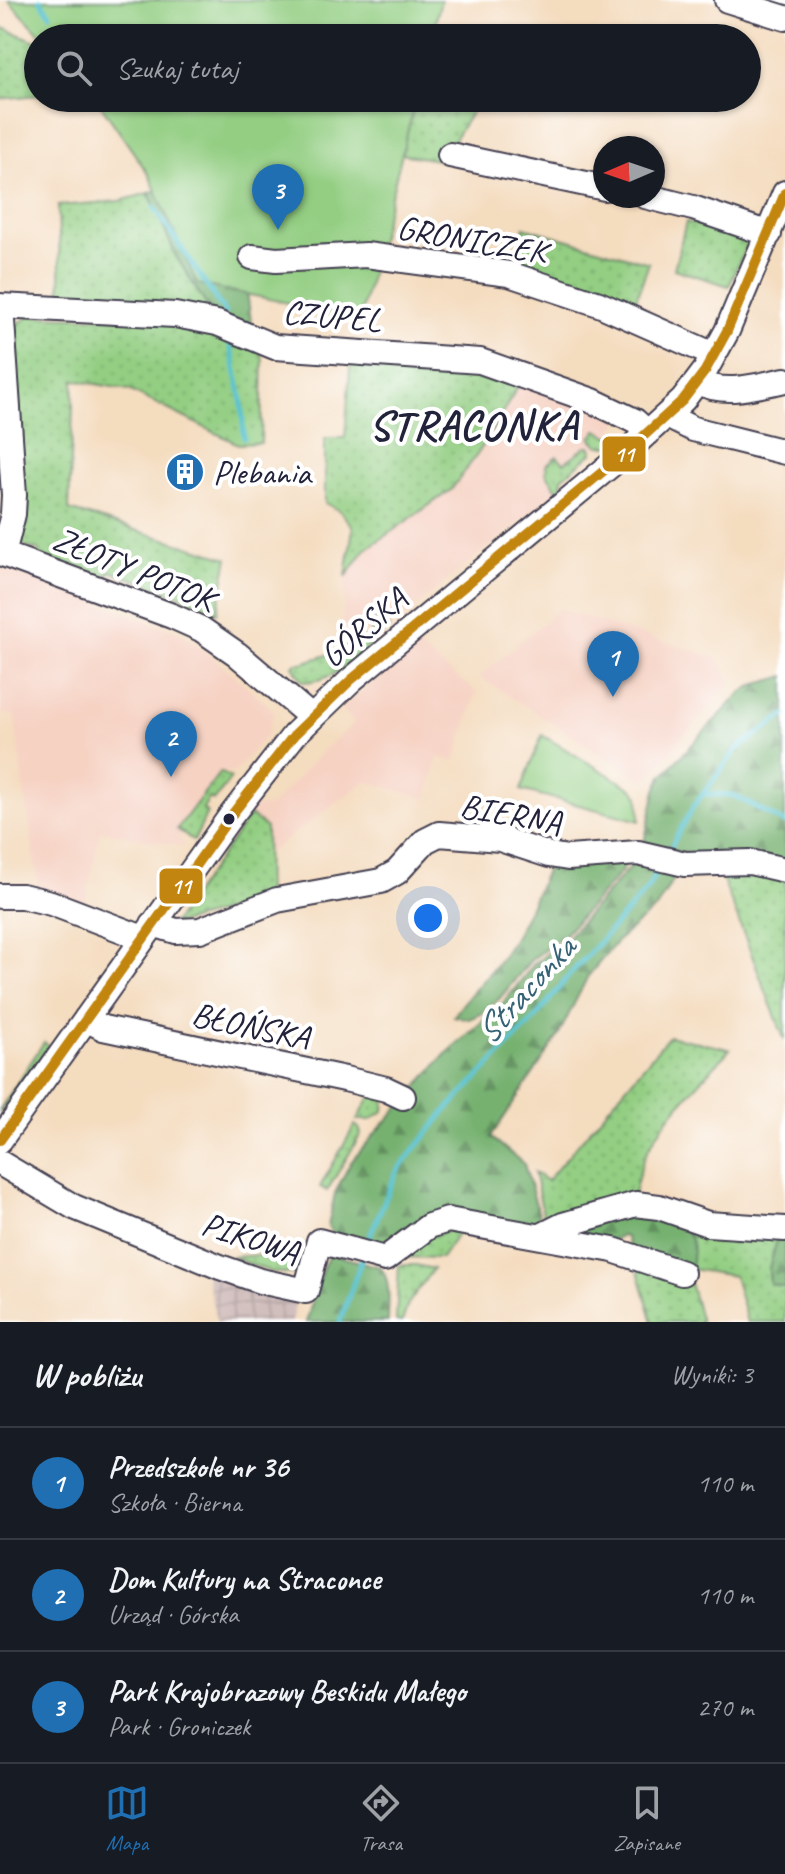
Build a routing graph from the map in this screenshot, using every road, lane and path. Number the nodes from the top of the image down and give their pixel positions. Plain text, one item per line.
1 (727, 0) edge
2 (785, 18) edge
3 (450, 155) dead end
4 (593, 185) edge
5 (785, 193) edge
6 (665, 201) edge
7 (769, 234) junction
8 (252, 257) dead end
9 (0, 306) edge
10 (714, 355) junction
11 (785, 380) edge
12 (698, 382) junction
13 (667, 416) junction
14 (648, 433) junction
15 (785, 452) edge
16 (2, 553) edge
17 (311, 717) junction
18 (785, 870) edge
19 (0, 896) edge
20 (148, 931) junction
21 (86, 1019) junction
22 (403, 1097) dead end
23 (2, 1132) edge
24 (0, 1163) edge
25 (785, 1229) edge
26 (541, 1236) junction
27 (682, 1273) dead end

1 - 2 street
3 - 4 street
5 - 7 street, GÓRSKA
6 - 7 street
7 - 10 street, GÓRSKA
8 - 10 street, GRONICZEK
9 - 14 street, CZUPEL
9 - 16 street
10 - 12 street, GÓRSKA
11 - 12 street
12 - 13 street, GÓRSKA
13 - 14 street, GÓRSKA
13 - 15 street
14 - 17 street, GÓRSKA
16 - 17 street, ZŁOTY POTOK
17 - 20 street, GÓRSKA
18 - 20 street, BIERNA
19 - 20 street, BIERNA
20 - 21 street, GÓRSKA
21 - 22 street, BŁOŃSKA
21 - 23 street, GÓRSKA
24 - 26 street, PIKOWA
25 - 26 street
26 - 27 street, PIKOWA

